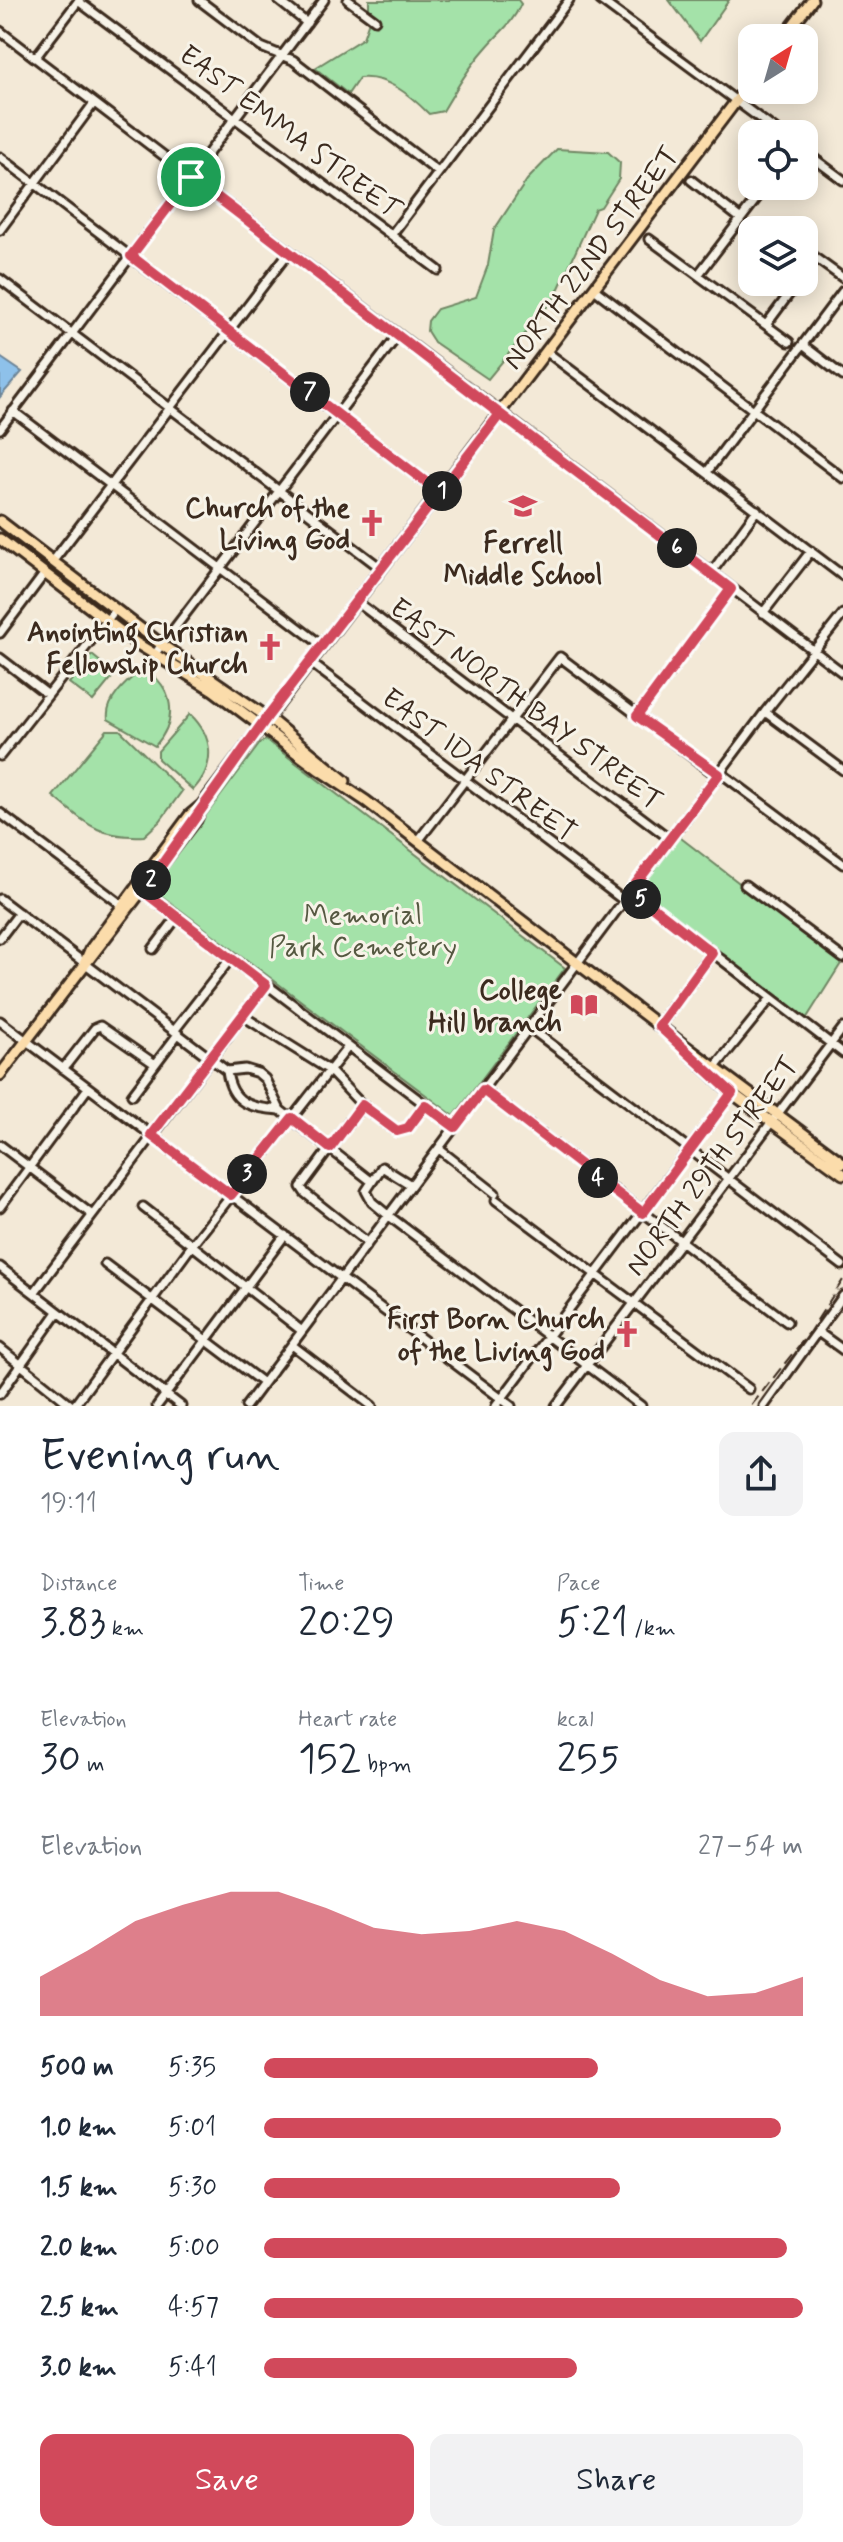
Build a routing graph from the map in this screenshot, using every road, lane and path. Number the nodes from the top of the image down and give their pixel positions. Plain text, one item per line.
1 (79, 0) edge
2 (199, 0) edge
3 (278, 0) edge
4 (324, 0) edge
5 (348, 0) edge
6 (569, 0) edge
7 (600, 0) edge
8 (812, 0) edge
9 (375, 20) dead end
10 (307, 23) junction
11 (794, 24) edge
12 (0, 31) edge
13 (284, 54) junction
14 (35, 58) junction
15 (738, 98) edge
16 (736, 101) junction
17 (94, 103) junction
18 (236, 117) junction
19 (762, 120) edge
20 (0, 157) edge
21 (818, 161) edge
22 (438, 172) junction
23 (191, 177) junction
24 (691, 180) dead end
25 (843, 180) edge
26 (35, 184) junction
27 (738, 217) edge
28 (738, 223) edge
29 (0, 230) edge
30 (392, 234) junction
31 (649, 239) dead end
32 (289, 252) junction
33 (131, 256) junction
34 (818, 260) edge
35 (438, 270) dead end
36 (698, 275) junction
37 (843, 278) edge
38 (0, 279) edge
39 (594, 289) junction
40 (843, 291) edge
41 (788, 296) edge
42 (766, 325) junction
43 (229, 331) junction
44 (72, 334) junction
45 (398, 335) junction
46 (789, 342) dead end
47 (803, 345) junction
48 (547, 352) junction
49 (843, 376) edge
50 (170, 408) junction
51 (13, 411) junction
52 (755, 411) junction
53 (338, 413) junction
54 (500, 414) junction
55 (0, 429) edge
56 (707, 472) junction
57 (843, 478) edge
58 (112, 486) junction
59 (279, 491) junction
60 (440, 493) junction
61 (757, 510) junction
62 (0, 521) edge
63 (0, 539) edge
64 (811, 551) junction
65 (53, 561) junction
66 (220, 568) junction
67 (382, 569) junction
68 (45, 573) junction
69 (711, 573) junction
70 (843, 576) edge
71 (86, 587) junction
72 (731, 589) junction
73 (357, 602) junction
74 (115, 610) junction
75 (763, 613) junction
76 (843, 614) edge
77 (107, 621) junction
78 (0, 633) edge
79 (162, 645) junction
80 (323, 646) junction
81 (815, 651) junction
82 (154, 655) junction
83 (0, 658) edge
84 (311, 663) junction
85 (843, 673) edge
86 (47, 694) junction
87 (765, 712) junction
88 (637, 716) junction
89 (267, 717) junction
90 (511, 720) junction
91 (261, 726) junction
92 (0, 756) edge
93 (843, 770) edge
94 (719, 774) junction
95 (465, 780) junction
96 (366, 801) junction
97 (0, 813) edge
98 (670, 839) junction
99 (418, 841) junction
100 (843, 864) edge
101 (745, 885) dead end
102 (140, 889) junction
103 (631, 890) junction
104 (0, 899) edge
105 (623, 900) junction
106 (126, 908) junction
107 (19, 913) junction
108 (177, 917) junction
109 (0, 938) edge
110 (153, 949) dead end
111 (712, 953) junction
112 (231, 958) junction
113 (843, 958) edge
114 (577, 963) junction
115 (84, 964) junction
116 (266, 985) junction
117 (771, 998) junction
118 (243, 1016) junction
119 (0, 1021) edge
120 (659, 1026) junction
121 (530, 1028) junction
122 (843, 1028) edge
123 (176, 1032) junction
124 (25, 1042) junction
125 (680, 1042) junction
126 (831, 1044) junction
127 (348, 1047) junction
128 (843, 1053) edge
129 (211, 1058) junction
130 (155, 1064) junction
131 (716, 1066) junction
132 (63, 1069) junction
133 (329, 1070) junction
134 (227, 1071) junction
135 (0, 1075) edge
136 (88, 1088) junction
137 (483, 1090) junction
138 (732, 1093) junction
139 (132, 1095) dead end
140 (362, 1105) junction
141 (425, 1105) junction
142 (280, 1110) junction
143 (778, 1113) junction
144 (292, 1118) junction
145 (771, 1122) junction
146 (455, 1127) junction
147 (151, 1135) junction
148 (0, 1145) edge
149 (330, 1148) junction
150 (439, 1149) junction
151 (690, 1150) junction
152 (842, 1159) edge
153 (30, 1167) junction
154 (843, 1174) edge
155 (728, 1179) junction
156 (371, 1181) junction
157 (411, 1185) junction
158 (231, 1195) junction
159 (0, 1207) edge
160 (143, 1207) dead end
161 (643, 1213) junction
162 (91, 1214) junction
163 (389, 1216) junction
164 (285, 1235) junction
165 (368, 1243) junction
166 (680, 1243) junction
167 (193, 1244) junction
168 (105, 1264) dead end
169 (842, 1265) edge
170 (0, 1267) edge
171 (596, 1275) junction
172 (342, 1278) junction
173 (246, 1288) junction
174 (34, 1293) junction
175 (843, 1296) edge
176 (153, 1299) junction
177 (634, 1302) junction
178 (58, 1312) junction
179 (787, 1322) dead end
180 (302, 1331) junction
181 (818, 1332) junction
182 (549, 1337) junction
183 (208, 1339) junction
184 (292, 1345) junction
185 (0, 1348) edge
186 (843, 1350) edge
187 (112, 1353) junction
188 (586, 1365) junction
189 (21, 1366) junction
190 (263, 1383) junction
191 (749, 1389) dead end
192 (0, 1394) edge
193 (165, 1394) junction
194 (499, 1402) edge
195 (73, 1406) edge
196 (157, 1406) edge
197 (181, 1406) edge
198 (246, 1406) edge
199 (372, 1406) edge
200 (511, 1406) edge
201 (556, 1406) edge
202 (641, 1406) edge
203 (764, 1406) edge

1 - 14 street
1 - 18 street, EAST EMMA STREET
2 - 13 street
3 - 10 street
4 - 10 street
5 - 9 street
6 - 22 street
7 - 16 street
8 - 11 main road
10 - 13 street
12 - 14 street
13 - 18 street
13 - 22 street
14 - 17 street
15 - 16 main road, NORTH 22ND STREET
16 - 19 street
16 - 39 main road, NORTH 22ND STREET
17 - 23 street
17 - 26 street
18 - 23 street
18 - 30 street, EAST EMMA STREET
20 - 26 street
21 - 25 street
22 - 30 street
23 - 32 street
23 - 33 street
24 - 27 street
26 - 29 street
26 - 33 street
28 - 36 street
30 - 35 street, EAST EMMA STREET
31 - 36 street
32 - 43 street
32 - 45 street
33 - 43 street
33 - 44 street
34 - 37 street
36 - 42 street
38 - 44 street, EAST NORTH BAY STREET
39 - 48 main road, NORTH 22ND STREET
39 - 52 street
40 - 47 street
41 - 42 street
42 - 46 street
43 - 50 street
43 - 53 street
44 - 50 street, EAST NORTH BAY STREET
44 - 51 street
45 - 53 street
45 - 54 street
47 - 49 street
47 - 52 street
48 - 54 main road, NORTH 22ND STREET
48 - 56 street
50 - 58 street
50 - 59 street, EAST NORTH BAY STREET
51 - 55 street
51 - 58 street
52 - 56 street
52 - 57 street
53 - 59 street
53 - 60 street
54 - 60 main road, NORTH 22ND STREET
54 - 69 street
56 - 61 street
58 - 65 street
58 - 66 street
59 - 66 street
59 - 67 street, EAST NORTH BAY STREET
60 - 67 main road, NORTH 22ND STREET
61 - 64 street
61 - 69 street
62 - 65 main road
63 - 68 main road
64 - 70 street
64 - 75 street
65 - 71 main road
66 - 79 street
66 - 80 street
67 - 73 main road, NORTH 22ND STREET
68 - 71 main road
68 - 77 main road
68 - 78 street
69 - 72 street
71 - 74 main road
72 - 75 street
72 - 88 street
73 - 80 main road, NORTH 22ND STREET
73 - 90 street, EAST NORTH BAY STREET
74 - 77 street
74 - 79 main road
75 - 81 street
76 - 81 street
77 - 82 main road
77 - 86 street
79 - 82 street
79 - 89 main road
80 - 84 main road, NORTH 22ND STREET
81 - 85 street
81 - 87 street
82 - 91 main road
83 - 86 street
84 - 89 main road, NORTH 22ND STREET
84 - 95 street, EAST IDA STREET
86 - 92 street
87 - 93 street
87 - 94 street
88 - 90 street
88 - 94 street
89 - 91 main road, NORTH 22ND STREET
89 - 96 main road
90 - 95 street
90 - 98 street, EAST NORTH BAY STREET
91 - 96 main road
91 - 102 main road, NORTH 22ND STREET
94 - 98 street
94 - 100 street
95 - 99 street
95 - 105 street, EAST IDA STREET
96 - 99 main road
97 - 106 street
98 - 103 street
99 - 114 main road
101 - 113 street
102 - 106 main road, NORTH 22ND STREET
102 - 108 street
103 - 105 street
103 - 111 street
104 - 107 street
105 - 114 street
106 - 115 main road, NORTH 22ND STREET
107 - 109 street
107 - 115 street
108 - 110 street
108 - 112 street
111 - 117 street
111 - 120 street
112 - 116 street
112 - 123 street
114 - 120 main road
114 - 121 street
115 - 123 street
115 - 124 main road, NORTH 22ND STREET
116 - 118 street
116 - 127 street
117 - 126 street
117 - 131 street
118 - 129 street
118 - 133 street
119 - 124 street
120 - 125 main road
121 - 137 street
121 - 151 street
122 - 126 street, NORTH 29TH STREET
123 - 129 street
123 - 130 street
124 - 132 street
124 - 135 main road, NORTH 22ND STREET
125 - 131 main road
125 - 138 main road
126 - 128 street
126 - 143 street, NORTH 29TH STREET
127 - 133 street
127 - 141 street
129 - 134 street
129 - 147 street
130 - 132 street
130 - 139 street
131 - 143 main road
132 - 136 street
133 - 140 street
133 - 144 street
134 - 142 street
134 - 142 street
136 - 147 street
136 - 153 street
137 - 146 street
137 - 161 street
138 - 145 main road
138 - 151 street
140 - 141 street
140 - 149 street
141 - 146 street
142 - 144 street
143 - 145 street, NORTH 29TH STREET
143 - 152 main road
144 - 149 street
144 - 158 street
145 - 154 main road
145 - 155 street, NORTH 29TH STREET
146 - 150 street
147 - 158 street
147 - 162 street
148 - 153 street
149 - 156 street
149 - 165 street
150 - 157 street
150 - 171 street
151 - 155 street
151 - 161 street
153 - 159 street
153 - 162 street
155 - 166 street, NORTH 29TH STREET
155 - 169 street
156 - 157 street
156 - 163 street
157 - 163 street
158 - 164 street
158 - 167 street
160 - 167 street
161 - 166 street
161 - 171 street
162 - 174 street
163 - 165 street
163 - 182 street
164 - 172 street
164 - 173 street
165 - 172 street
166 - 177 street, NORTH 29TH STREET
166 - 179 street
167 - 173 street
167 - 176 street
168 - 176 street
170 - 174 street
171 - 177 street
171 - 182 street
172 - 180 street
172 - 194 street
173 - 180 street
173 - 183 street
174 - 178 street
175 - 181 street
176 - 183 street
176 - 187 street
177 - 188 street, NORTH 29TH STREET
177 - 191 street
178 - 187 street
178 - 189 street
180 - 184 street
181 - 186 street
181 - 203 street
182 - 188 street
182 - 194 street
183 - 190 street
183 - 193 street
184 - 190 street
184 - 199 street
185 - 189 street
187 - 193 street
187 - 195 street
188 - 201 street, NORTH 29TH STREET
188 - 202 street
189 - 192 street
189 - 195 street
190 - 198 street
193 - 196 street
193 - 197 street
194 - 200 street

